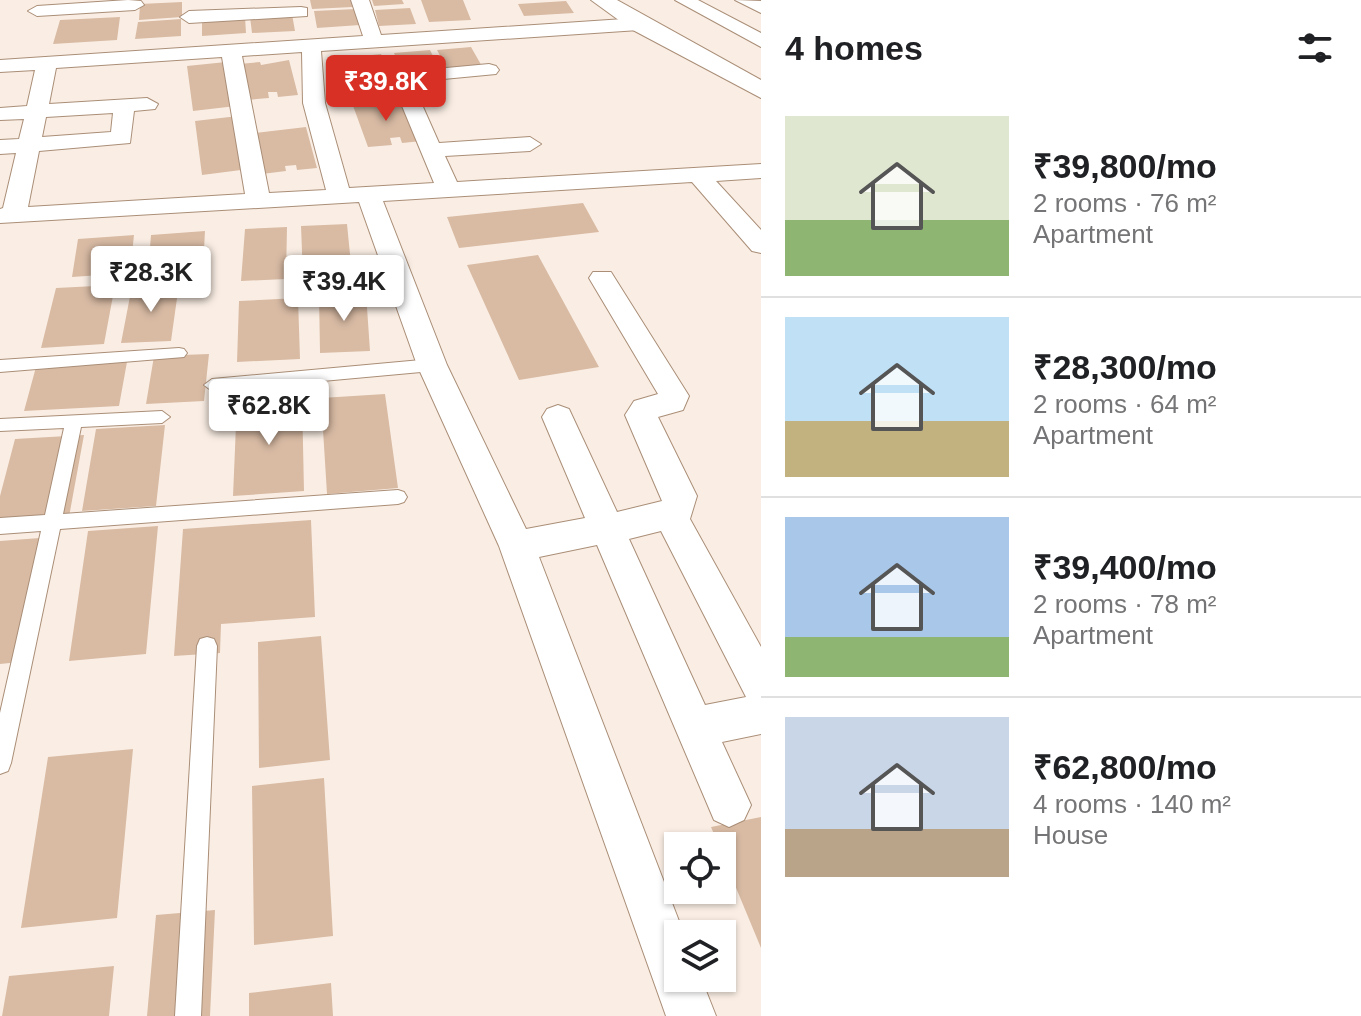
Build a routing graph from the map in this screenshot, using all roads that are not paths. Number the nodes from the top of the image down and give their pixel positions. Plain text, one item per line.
1 (360, 0) edge
2 (684, 0) edge
3 (744, 0) edge
4 (135, 3) edge
5 (299, 6) edge
6 (623, 8) edge
7 (761, 8) edge
8 (189, 9) edge
9 (26, 37) edge
10 (761, 41) edge
11 (134, 42) junction
12 (374, 42) junction
13 (308, 46) junction
14 (231, 50) junction
15 (189, 52) junction
16 (47, 63) junction
17 (489, 70) dead end
18 (761, 90) edge
19 (147, 104) dead end
20 (124, 105) junction
21 (37, 111) junction
22 (0, 114) edge
23 (30, 144) junction
24 (530, 144) dead end
25 (0, 147) edge
26 (431, 150) junction
27 (761, 171) edge
28 (697, 174) junction
29 (448, 189) junction
30 (354, 195) junction
31 (258, 199) junction
32 (7, 216) edge
33 (761, 245) edge
34 (602, 278) dead end
35 (179, 353) dead end
36 (432, 365) junction
37 (0, 366) edge
38 (212, 385) dead end
39 (162, 417) dead end
40 (558, 417) dead end
41 (74, 421) junction
42 (0, 425) edge
43 (398, 497) dead end
44 (670, 515) junction
45 (52, 522) junction
46 (0, 526) edge
47 (608, 528) junction
48 (517, 546) junction
49 (746, 629) edge
50 (207, 646) dead end
51 (761, 686) edge
52 (761, 714) edge
53 (695, 727) junction
54 (0, 763) edge
55 (729, 805) dead end
56 (188, 1016) edge
57 (691, 1016) edge

1 - 12 street
2 - 10 street
3 - 7 street
4 - 9 street
4 - 11 street
5 - 8 street
5 - 13 street
6 - 12 street
6 - 18 street
8 - 15 street
9 - 11 street
9 - 16 street
11 - 15 street
11 - 16 street
12 - 13 street
13 - 14 street
13 - 30 street
14 - 15 street
14 - 31 street
16 - 21 street
17 - 26 street
19 - 20 street
20 - 21 street
20 - 23 street
21 - 22 street
21 - 23 street
23 - 25 street
23 - 32 street
24 - 26 street
26 - 29 street
27 - 28 street
28 - 29 street
28 - 33 street
29 - 30 street
30 - 31 street
30 - 36 street
31 - 32 street
34 - 44 street
35 - 37 lane
36 - 38 lane
36 - 48 street
39 - 41 lane
40 - 47 street
41 - 42 lane
41 - 45 lane
43 - 45 lane
44 - 47 street
44 - 49 street
45 - 46 lane
45 - 54 lane
47 - 48 street
47 - 53 street
48 - 57 street
49 - 51 street
50 - 56 lane
52 - 53 street
53 - 55 street

